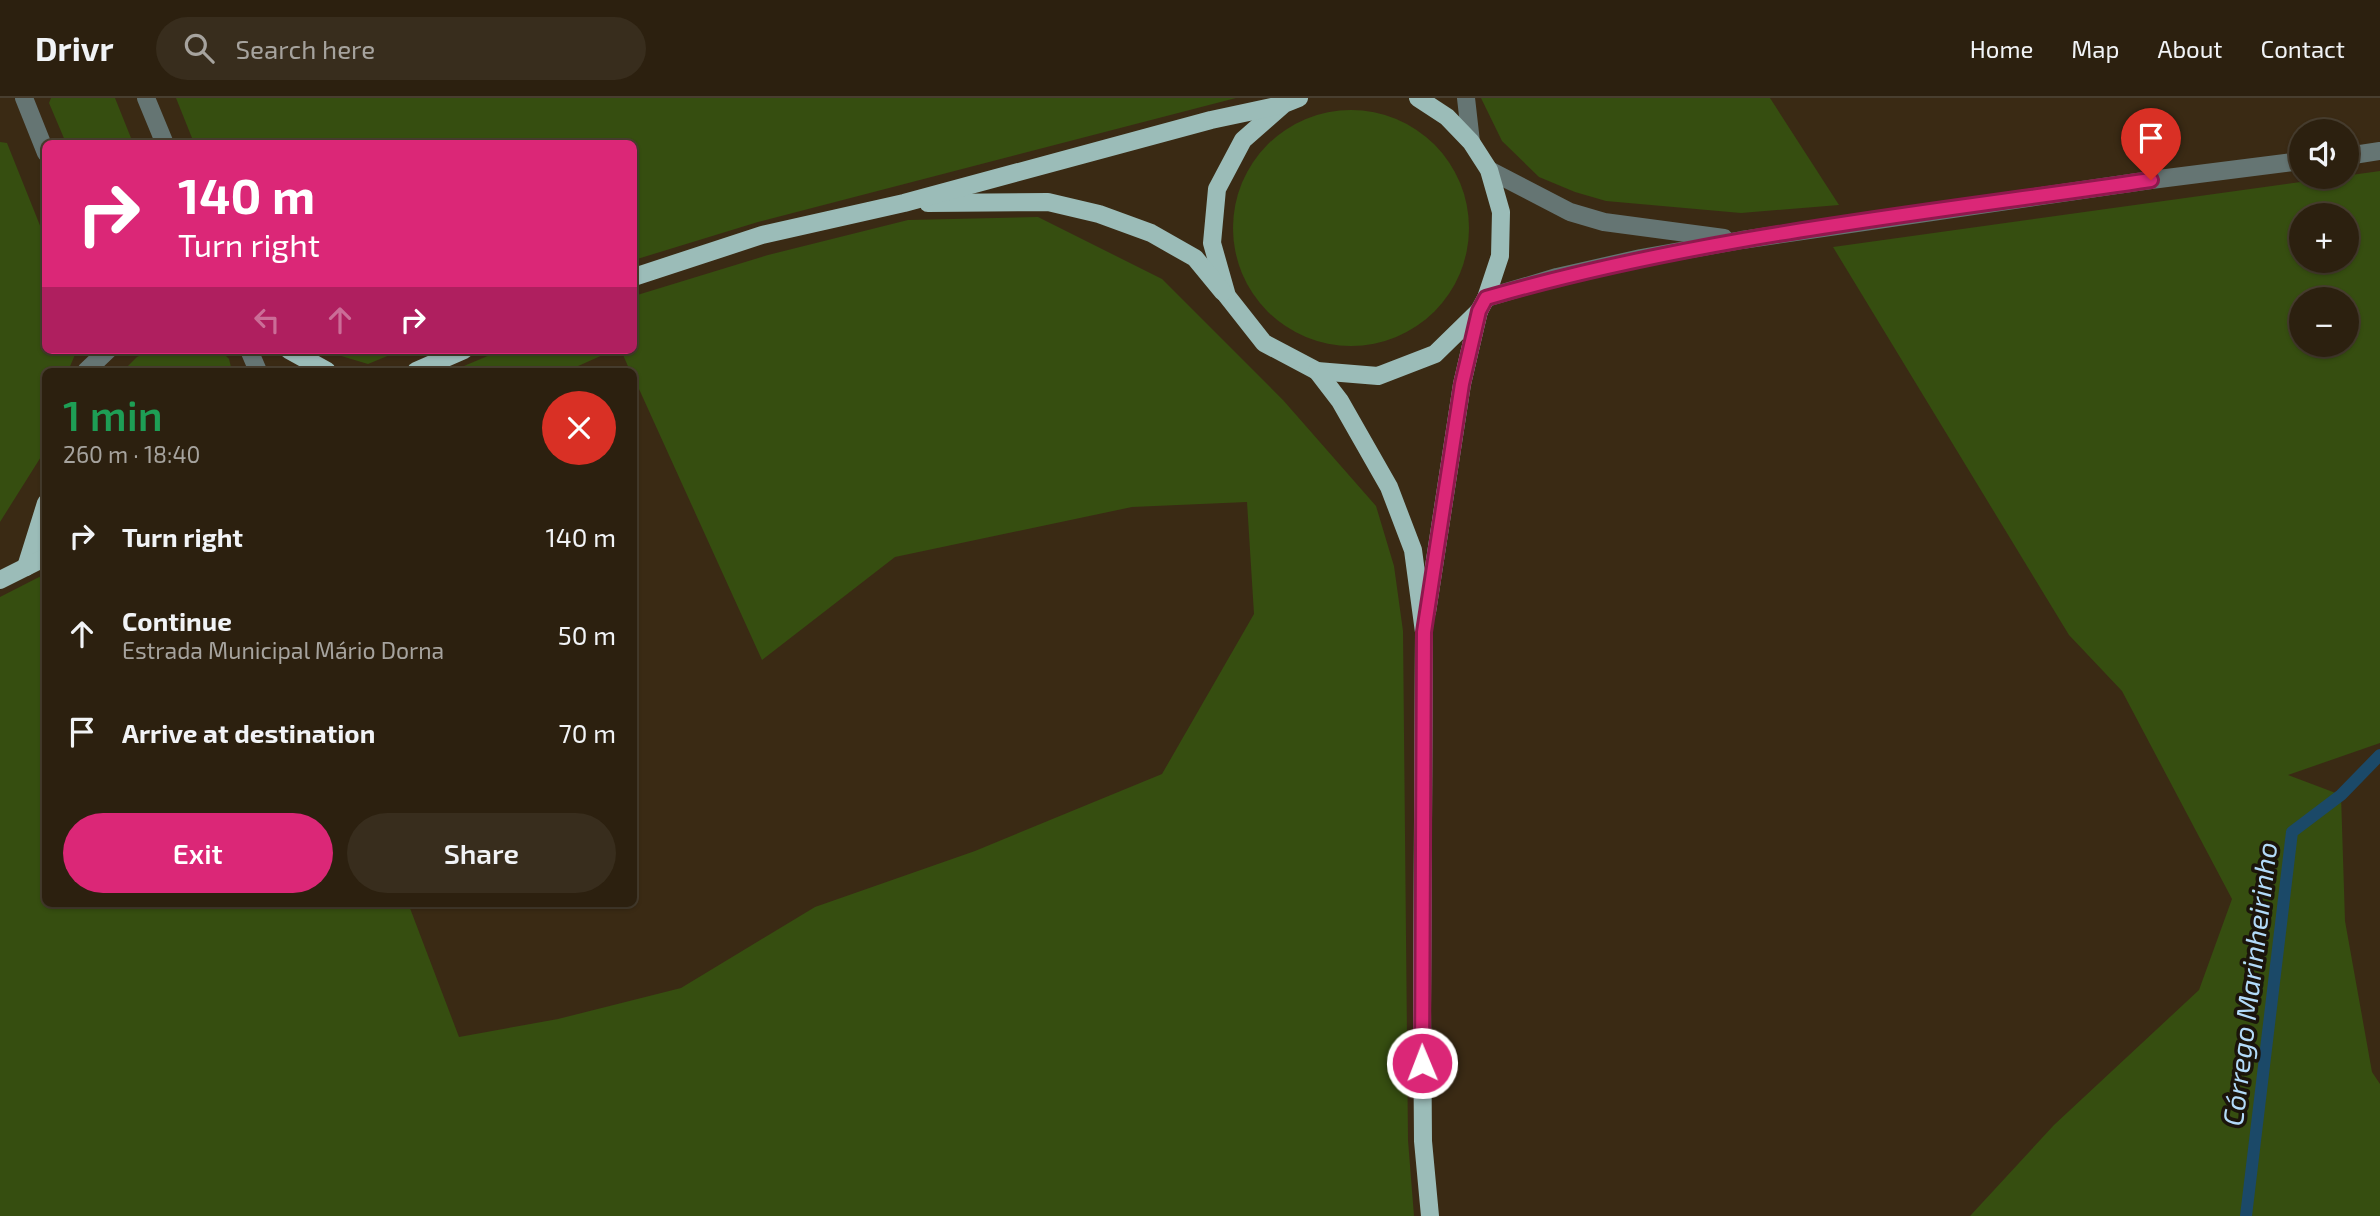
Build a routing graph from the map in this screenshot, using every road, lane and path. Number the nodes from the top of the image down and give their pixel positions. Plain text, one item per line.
1 (24, 98) edge
2 (146, 98) edge
3 (1418, 98) edge
4 (1466, 98) edge
5 (1292, 101) edge
6 (163, 140) edge
7 (1471, 142) junction
8 (42, 143) edge
9 (2380, 151) edge
10 (2359, 154) edge
11 (2289, 163) edge
12 (1489, 170) junction
13 (904, 203) junction
14 (1742, 240) junction
15 (637, 276) edge
16 (1227, 296) junction
17 (1482, 304) junction
18 (104, 354) edge
19 (296, 354) edge
20 (455, 354) edge
21 (89, 368) edge
22 (322, 368) edge
23 (423, 368) edge
24 (1317, 371) junction
25 (42, 516) edge
26 (42, 559) edge
27 (26, 567) junction
28 (0, 580) edge
29 (1424, 632) junction
30 (1430, 1216) edge

1 - 8 street
2 - 6 street
3 - 7 main road
4 - 7 street
5 - 13 main road
5 - 16 main road
7 - 12 main road
9 - 10 street
11 - 14 street
12 - 14 street
12 - 17 main road
13 - 15 main road
13 - 16 main road
14 - 17 street
16 - 24 main road
17 - 24 main road
17 - 29 main road
18 - 21 street
19 - 22 main road
20 - 23 main road
24 - 29 main road
25 - 27 main road
26 - 27 main road
27 - 28 main road
29 - 30 main road

